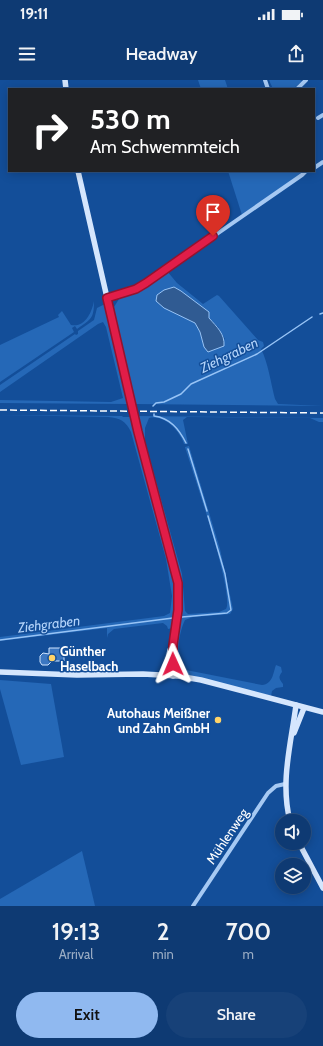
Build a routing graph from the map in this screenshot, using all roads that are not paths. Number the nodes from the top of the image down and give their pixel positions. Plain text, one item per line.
1 (306, 80) edge
2 (299, 88) edge
3 (323, 115) edge
4 (318, 118) dead end
5 (78, 172) edge
6 (305, 172) edge
7 (107, 298) junction
8 (173, 645) junction
9 (0, 672) edge
10 (165, 675) junction
11 (173, 676) junction
12 (296, 706) junction
13 (304, 708) junction
14 (323, 712) edge
15 (292, 735) junction
16 (285, 784) junction
17 (289, 814) edge
18 (302, 850) edge
19 (323, 888) edge
20 (193, 906) edge

1 - 2 street
3 - 4 street
5 - 7 main road
6 - 7 street
7 - 8 main road
8 - 10 main road
8 - 11 main road
9 - 10 main road
10 - 11 main road
11 - 12 main road
12 - 13 main road
12 - 15 main road
13 - 14 main road
13 - 15 main road
15 - 16 main road
16 - 17 main road
16 - 20 street, Mühlenweg
18 - 19 main road

